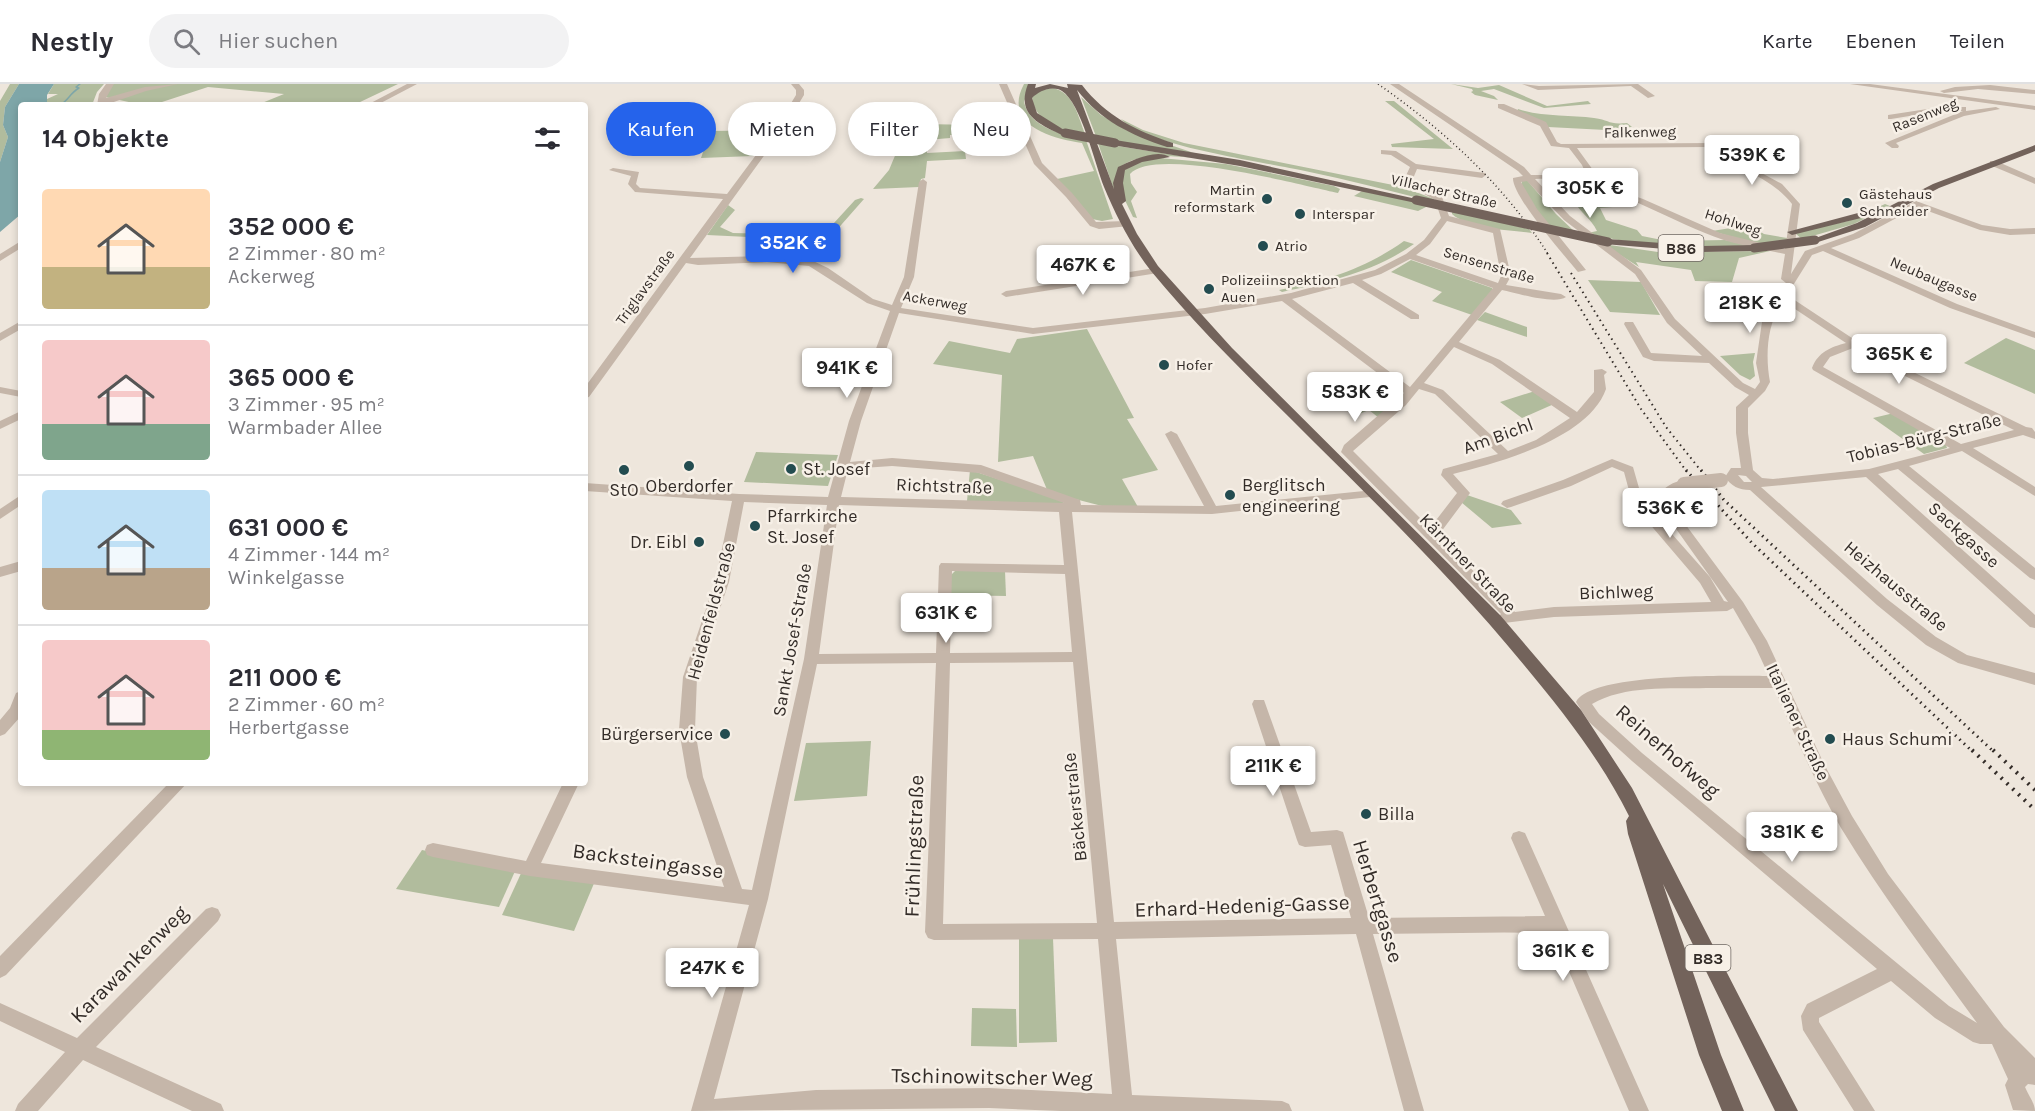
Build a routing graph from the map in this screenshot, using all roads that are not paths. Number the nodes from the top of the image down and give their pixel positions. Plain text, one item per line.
1 (110, 84) edge
2 (174, 84) edge
3 (413, 84) edge
4 (795, 84) edge
5 (1003, 84) edge
6 (1032, 84) edge
7 (1071, 84) edge
8 (1077, 84) edge
9 (1394, 84) edge
10 (1526, 84) edge
11 (1632, 84) edge
12 (1854, 84) edge
13 (1922, 84) edge
14 (1998, 84) edge
15 (1944, 91) junction
16 (2035, 92) edge
17 (1952, 95) junction
18 (1651, 96) dead end
19 (1028, 98) junction
20 (102, 102) edge
21 (107, 102) edge
22 (377, 102) edge
23 (2013, 105) junction
24 (1501, 106) dead end
25 (1081, 107) junction
26 (2035, 108) edge
27 (1977, 110) junction
28 (1891, 117) dead end
29 (1895, 146) dead end
30 (1572, 147) junction
31 (2035, 148) edge
32 (1384, 152) dead end
33 (1213, 159) junction
34 (1240, 163) junction
35 (1993, 164) junction
36 (1414, 166) junction
37 (612, 170) dead end
38 (1482, 175) dead end
39 (1530, 178) junction
40 (2035, 181) edge
41 (923, 182) dead end
42 (1594, 185) junction
43 (1936, 186) junction
44 (1921, 194) junction
45 (730, 197) junction
46 (1916, 204) junction
47 (1117, 206) junction
48 (1445, 218) junction
49 (1126, 224) junction
50 (2035, 231) edge
51 (1792, 232) junction
52 (2019, 232) junction
53 (2035, 242) edge
54 (1818, 243) junction
55 (18, 246) edge
56 (1791, 253) junction
57 (1409, 256) junction
58 (0, 258) edge
59 (684, 260) junction
60 (1581, 270) dead end
61 (1155, 271) junction
62 (1355, 280) junction
63 (1792, 282) junction
64 (1499, 287) junction
65 (1006, 294) dead end
66 (1780, 296) junction
67 (1284, 297) junction
68 (1561, 297) dead end
69 (897, 310) junction
70 (1192, 312) junction
71 (1414, 317) dead end
72 (1629, 324) dead end
73 (18, 326) edge
74 (2035, 335) edge
75 (0, 338) edge
76 (1453, 344) junction
77 (1854, 344) junction
78 (1712, 360) junction
79 (1602, 372) dead end
80 (1414, 389) junction
81 (0, 390) edge
82 (588, 391) edge
83 (18, 393) edge
84 (1756, 394) junction
85 (18, 416) edge
86 (1578, 418) junction
87 (0, 426) edge
88 (2032, 431) edge
89 (1171, 434) dead end
90 (1961, 447) junction
91 (1507, 456) junction
92 (1901, 465) junction
93 (843, 466) junction
94 (1747, 472) junction
95 (1869, 473) junction
96 (1727, 479) junction
97 (1756, 484) junction
98 (588, 487) edge
99 (2035, 492) edge
100 (1370, 493) junction
101 (740, 498) junction
102 (834, 500) junction
103 (18, 501) edge
104 (1507, 504) dead end
105 (1065, 507) junction
106 (1085, 508) junction
107 (1212, 510) junction
108 (0, 515) edge
109 (1431, 536) junction
110 (18, 567) edge
111 (1071, 570) junction
112 (0, 572) edge
113 (2035, 575) edge
114 (1738, 605) junction
115 (1720, 606) junction
116 (1504, 618) junction
117 (2035, 623) edge
118 (1080, 657) junction
119 (811, 659) junction
120 (944, 660) junction
121 (2035, 679) edge
122 (1777, 682) junction
123 (1259, 704) dead end
124 (18, 705) edge
125 (0, 730) edge
126 (176, 786) edge
127 (570, 786) edge
128 (1631, 803) junction
129 (1519, 838) dead end
130 (433, 850) dead end
131 (530, 869) junction
132 (736, 896) junction
133 (759, 899) junction
134 (212, 915) dead end
135 (1557, 924) junction
136 (1363, 925) junction
137 (1107, 932) junction
138 (0, 969) edge
139 (1892, 971) junction
140 (0, 1012) edge
141 (1997, 1034) junction
142 (81, 1047) junction
143 (2029, 1075) edge
144 (1124, 1102) junction
145 (2023, 1108) edge
146 (701, 1110) edge
147 (25, 1111) edge
148 (214, 1111) edge
149 (1282, 1111) edge
150 (1414, 1111) edge
151 (1639, 1111) edge
152 (1733, 1111) edge
153 (1787, 1111) edge
154 (1865, 1111) edge

1 - 20 street
2 - 21 street
3 - 22 street
4 - 45 street, Triglavstraße
5 - 49 street
6 - 19 main road
7 - 25 main road, Kärntner Straße / B83
8 - 34 main road
9 - 39 street
10 - 11 street
11 - 18 street
12 - 17 street
13 - 15 street
14 - 15 street
14 - 16 street
15 - 17 street
17 - 23 street
19 - 25 main road
19 - 33 main road, Villacher Straße / B86, bridge
23 - 26 street
23 - 27 street, Rasenweg
24 - 30 street
25 - 47 main road, Kärntner Straße / B83
27 - 28 street, Rasenweg
27 - 29 street, Rasenweg
30 - 42 street
30 - 51 street, Falkenweg
31 - 35 main road, Villacher Straße / B86
32 - 36 street
33 - 34 main road, Villacher Straße / B86
33 - 47 main road
34 - 54 main road, Villacher Straße / B86, bridge
35 - 40 street
35 - 43 main road, Villacher Straße / B86
36 - 38 street
36 - 48 street
37 - 45 street
39 - 42 street, Hohlweg
39 - 60 street
39 - 78 street
41 - 69 street, Sankt Josef-Straße
42 - 56 street, Hohlweg
43 - 44 main road, Villacher Straße / B86
43 - 51 main road
44 - 46 main road
44 - 54 main road, Villacher Straße / B86
45 - 59 street, Triglavstraße
46 - 52 street
46 - 54 street
47 - 49 main road, Kärntner Straße / B83
48 - 57 street, Ackerweg
48 - 64 street
49 - 61 main road, Kärntner Straße / B83
50 - 52 street
51 - 56 street
52 - 53 street
54 - 63 street
54 - 74 street, Neubaugasse
55 - 58 street
56 - 63 street
57 - 62 street, Ackerweg
57 - 64 street, Sensenstraße
59 - 69 street, Ackerweg
59 - 82 street, Triglavstraße
61 - 65 street
61 - 70 main road, Kärntner Straße / B83
62 - 67 street, Ackerweg
62 - 71 street
63 - 66 street
64 - 68 street, Sensenstraße
64 - 76 street
66 - 77 street
66 - 84 street
67 - 70 street, Ackerweg
67 - 80 street
69 - 70 street, Ackerweg
69 - 93 street, Sankt Josef-Straße
70 - 100 main road, Kärntner Straße / B83
72 - 78 street
73 - 75 street
76 - 80 street
76 - 86 street
77 - 88 street
77 - 90 street
78 - 84 street
79 - 86 street, Am Bichl
80 - 91 street
80 - 109 street
81 - 83 street
84 - 94 street
85 - 87 street
86 - 91 street, Am Bichl
88 - 90 street, Tobias-Bürg-Straße
89 - 107 street
90 - 92 street, Tobias-Bürg-Straße
90 - 99 street
91 - 109 street, Am Bichl
92 - 95 street, Tobias-Bürg-Straße
92 - 113 street
93 - 102 street, Sankt Josef-Straße
93 - 106 street, Richtstraße
94 - 96 street
94 - 97 street, Heizhausstraße
95 - 97 street, Tobias-Bürg-Straße
95 - 117 street, Sackgasse
96 - 97 street
96 - 114 street, Italiener Straße, bridge
97 - 121 street, Heizhausstraße
98 - 101 street, Richtstraße
100 - 107 street, Richtstraße
100 - 116 main road, Kärntner Straße / B83
101 - 102 street, Richtstraße
101 - 132 street, Heidenfeldstraße
102 - 105 street, Richtstraße
102 - 119 street, Sankt Josef-Straße
103 - 108 street
104 - 115 street
105 - 106 street, Richtstraße
105 - 111 street, Bäckerstraße
106 - 107 street, Richtstraße
109 - 116 street
110 - 112 street
111 - 118 street, Bäckerstraße
111 - 120 street
114 - 115 street, Bichlweg
114 - 122 street, Italiener Straße
115 - 116 street, Bichlweg
116 - 128 main road, Kärntner Straße / B83
118 - 120 street
118 - 137 street, Bäckerstraße
119 - 120 street
119 - 133 street, Sankt Josef-Straße
120 - 137 street, Frühlingstraße
122 - 139 street, Reinerhofweg
122 - 141 street, Italiener Straße
123 - 136 street, Herbertgasse
124 - 125 street
126 - 138 street
127 - 131 street
128 - 152 main road
128 - 153 main road, Kärntner Straße / B83
129 - 135 street
130 - 131 street, Backsteingasse
131 - 132 street, Backsteingasse
132 - 133 street, Backsteingasse
133 - 146 street
134 - 142 street, Karawankenweg
135 - 136 street, Erhard-Hedenig-Gasse
135 - 151 street
136 - 137 street, Erhard-Hedenig-Gasse
136 - 150 street, Herbertgasse
137 - 144 street, Bäckerstraße
139 - 141 street, Reinerhofweg
139 - 154 street
140 - 142 street, Karawankenweg
141 - 143 street, Italiener Straße
142 - 147 street
142 - 148 street, Karawankenweg
143 - 145 street, Italiener Straße
144 - 146 street, Tschinowitscher Weg
144 - 149 street, Tschinowitscher Weg

